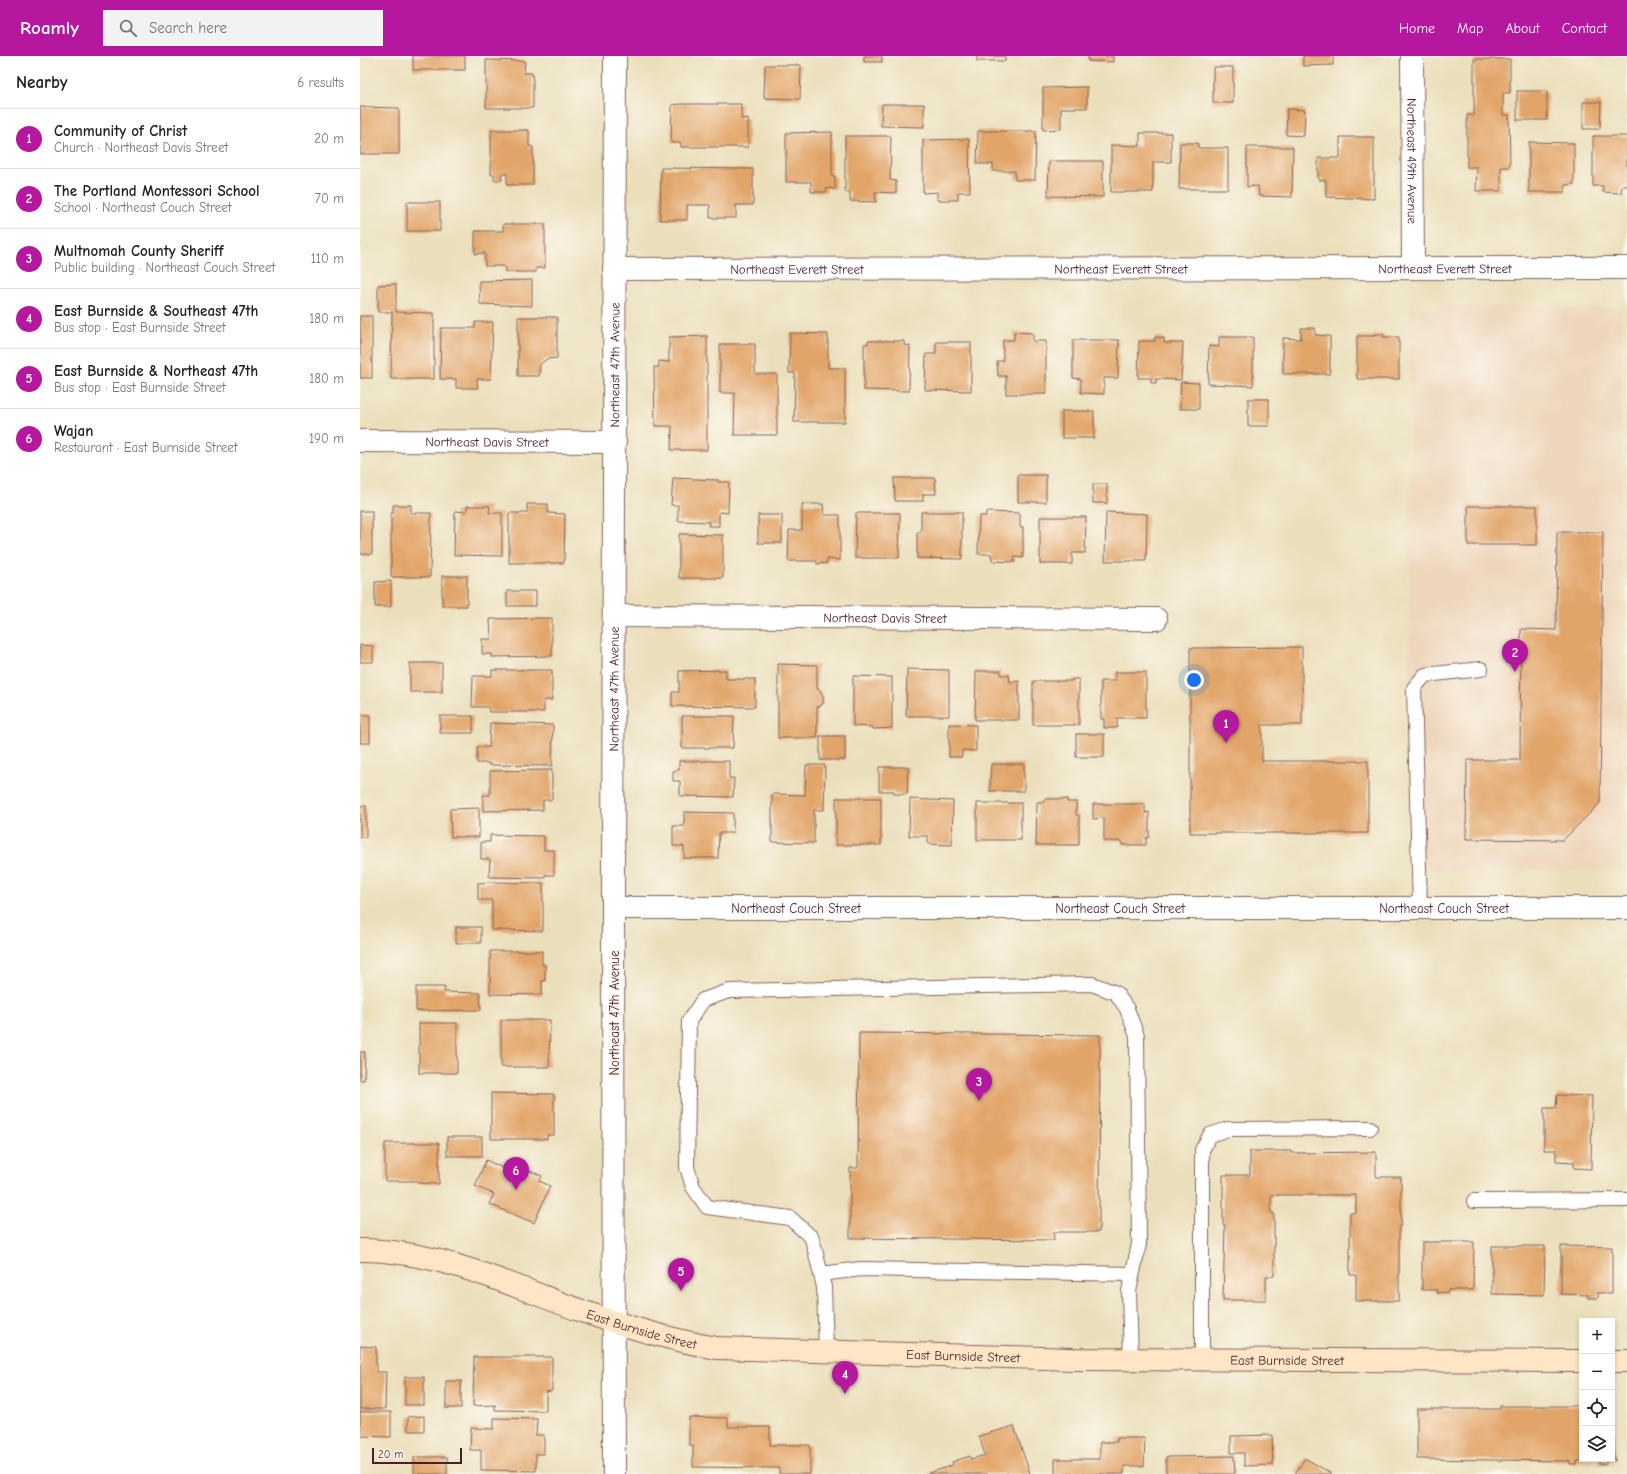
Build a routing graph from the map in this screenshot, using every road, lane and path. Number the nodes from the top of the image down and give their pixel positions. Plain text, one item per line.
1 (615, 56) edge
2 (1412, 56) edge
3 (1413, 267) junction
4 (1627, 268) edge
5 (614, 269) junction
6 (360, 441) edge
7 (615, 442) junction
8 (614, 616) junction
9 (1156, 619) dead end
10 (1481, 669) dead end
11 (613, 908) junction
12 (1420, 908) junction
13 (1627, 908) edge
14 (1370, 1128) dead end
15 (1627, 1200) edge
16 (1474, 1201) dead end
17 (360, 1250) edge
18 (821, 1274) junction
19 (1132, 1274) junction
20 (614, 1322) junction
21 (826, 1352) junction
22 (1131, 1360) junction
23 (1202, 1360) junction
24 (1579, 1361) edge
25 (1615, 1361) edge
26 (1627, 1361) edge
27 (614, 1474) edge

1 - 5 street, Northeast 47th Avenue
2 - 3 street, Northeast 49th Avenue
3 - 4 street, Northeast Everett Street
3 - 5 street, Northeast Everett Street
5 - 7 street, Northeast 47th Avenue
6 - 7 street, Northeast Davis Street
7 - 8 street, Northeast 47th Avenue
8 - 9 street, Northeast Davis Street
8 - 11 street, Northeast 47th Avenue
10 - 12 lane
11 - 12 street, Northeast Couch Street
11 - 20 street, Northeast 47th Avenue
12 - 13 street, Northeast Couch Street
14 - 23 lane
15 - 16 lane
17 - 20 main road, East Burnside Street
18 - 19 lane
18 - 19 lane
18 - 21 lane
19 - 22 lane
20 - 21 main road, East Burnside Street
20 - 27 street, Northeast 47th Avenue
21 - 22 main road, East Burnside Street
22 - 23 main road, East Burnside Street
23 - 24 main road, East Burnside Street
25 - 26 main road

